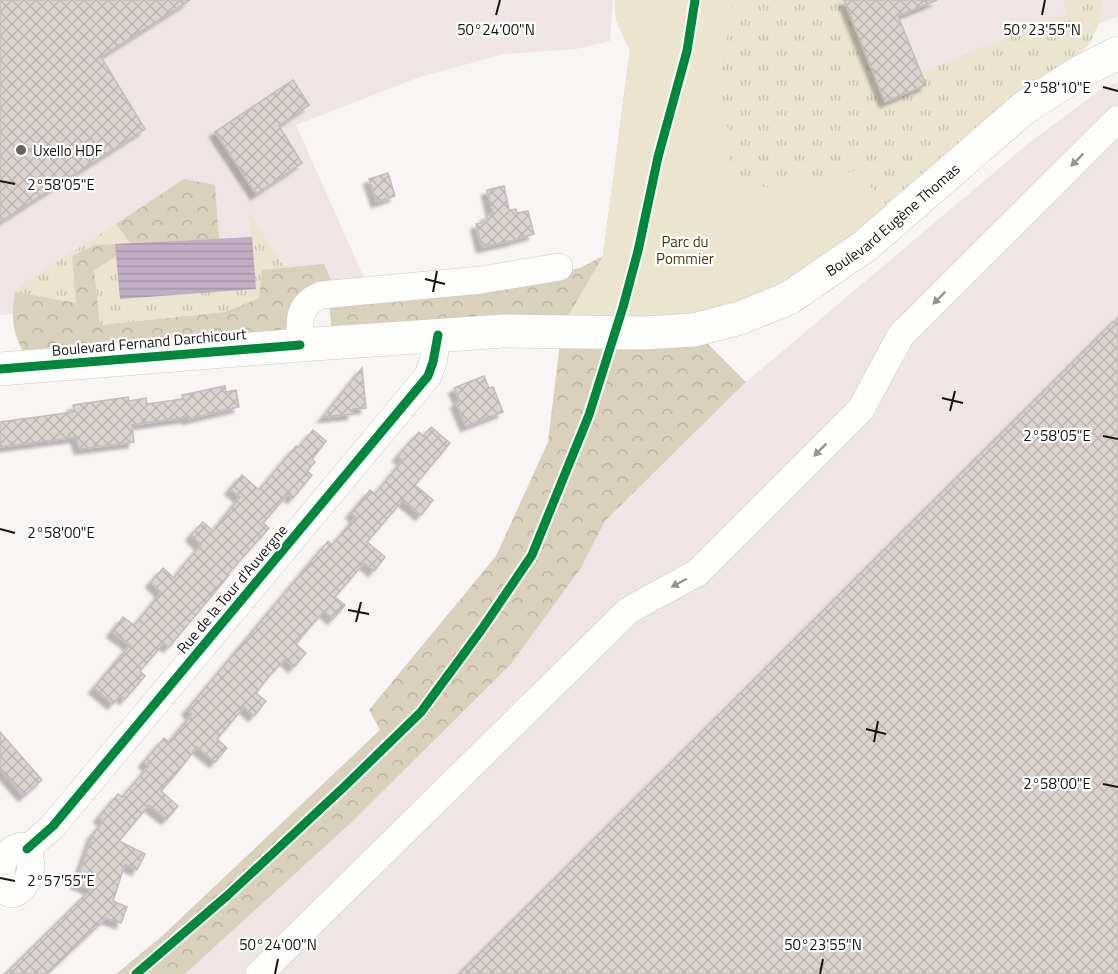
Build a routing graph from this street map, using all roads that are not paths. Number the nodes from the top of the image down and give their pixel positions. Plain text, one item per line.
1 (1118, 53) edge
2 (1118, 119) edge
3 (559, 267) dead end
4 (438, 335) junction
5 (300, 345) junction
6 (0, 369) edge
7 (11, 850) edge
8 (2, 891) edge
9 (259, 974) edge

1 - 4 main road, Boulevard Eugène Thomas
2 -> 9 street
3 - 5 street
4 - 5 main road, Boulevard Fernand Darchicourt
4 - 7 street, Rue de la Tour d'Auvergne
5 - 6 main road, Boulevard Fernand Darchicourt
7 - 8 street

